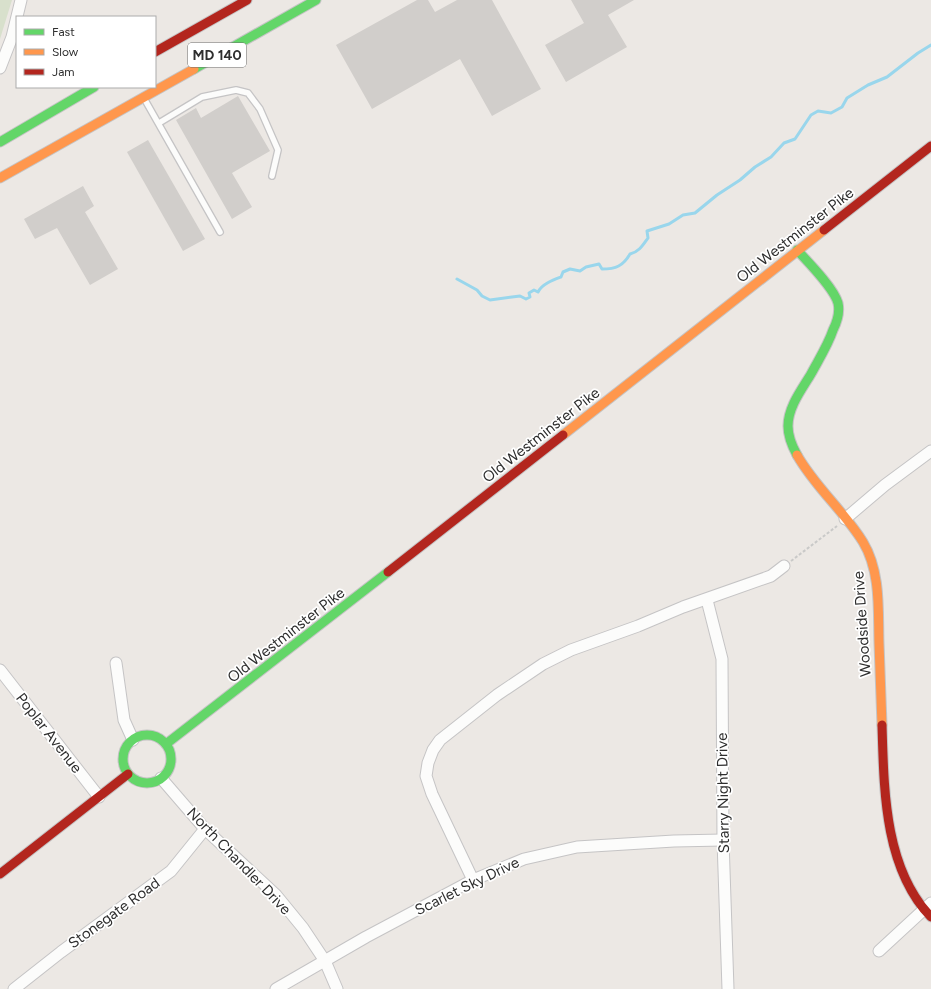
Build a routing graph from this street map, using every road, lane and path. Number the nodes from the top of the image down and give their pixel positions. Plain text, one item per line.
1 (21, 0) edge
2 (247, 0) edge
3 (316, 0) edge
4 (17, 16) edge
5 (16, 21) edge
6 (156, 51) edge
7 (0, 68) edge
8 (92, 88) edge
9 (143, 97) junction
10 (158, 123) junction
11 (0, 142) edge
12 (931, 146) edge
13 (272, 176) dead end
14 (0, 178) edge
15 (220, 232) dead end
16 (797, 250) junction
17 (931, 451) edge
18 (845, 519) junction
19 (784, 566) joint
20 (707, 600) junction
21 (116, 664) dead end
22 (0, 670) edge
23 (133, 740) junction
24 (166, 744) junction
25 (128, 774) junction
26 (161, 778) junction
27 (99, 797) junction
28 (206, 829) junction
29 (723, 840) junction
30 (0, 874) edge
31 (472, 880) junction
32 (928, 910) edge
33 (879, 951) dead end
34 (324, 961) junction
35 (14, 989) edge
36 (276, 989) edge
37 (337, 989) edge
38 (728, 989) edge

1 - 4 street
2 - 6 main road, MD 140
3 - 9 main road, MD 140
5 - 7 street
8 - 11 main road
9 - 10 lane
9 - 14 main road, MD 140
10 - 13 lane
10 - 15 lane
12 - 16 main road, Old Westminster Pike
16 - 18 main road, Woodside Drive
16 - 24 main road, Old Westminster Pike
17 - 18 street
18 - 19 path
18 - 32 main road, Woodside Drive
19 - 20 street
20 - 29 street, Starry Night Drive
20 - 31 street
21 - 23 street
22 - 27 street, Poplar Avenue
23 - 24 main road
23 - 25 main road
24 - 26 main road
25 - 26 main road
25 - 27 main road
26 - 28 street, North Chandler Drive
27 - 30 main road
28 - 34 street, North Chandler Drive
28 - 35 street, Stonegate Road
29 - 31 street, Scarlet Sky Drive
29 - 38 street, Starry Night Drive
31 - 34 street, Scarlet Sky Drive
32 - 33 street
34 - 36 street, Scarlet Sky Drive
34 - 37 street, North Chandler Drive

